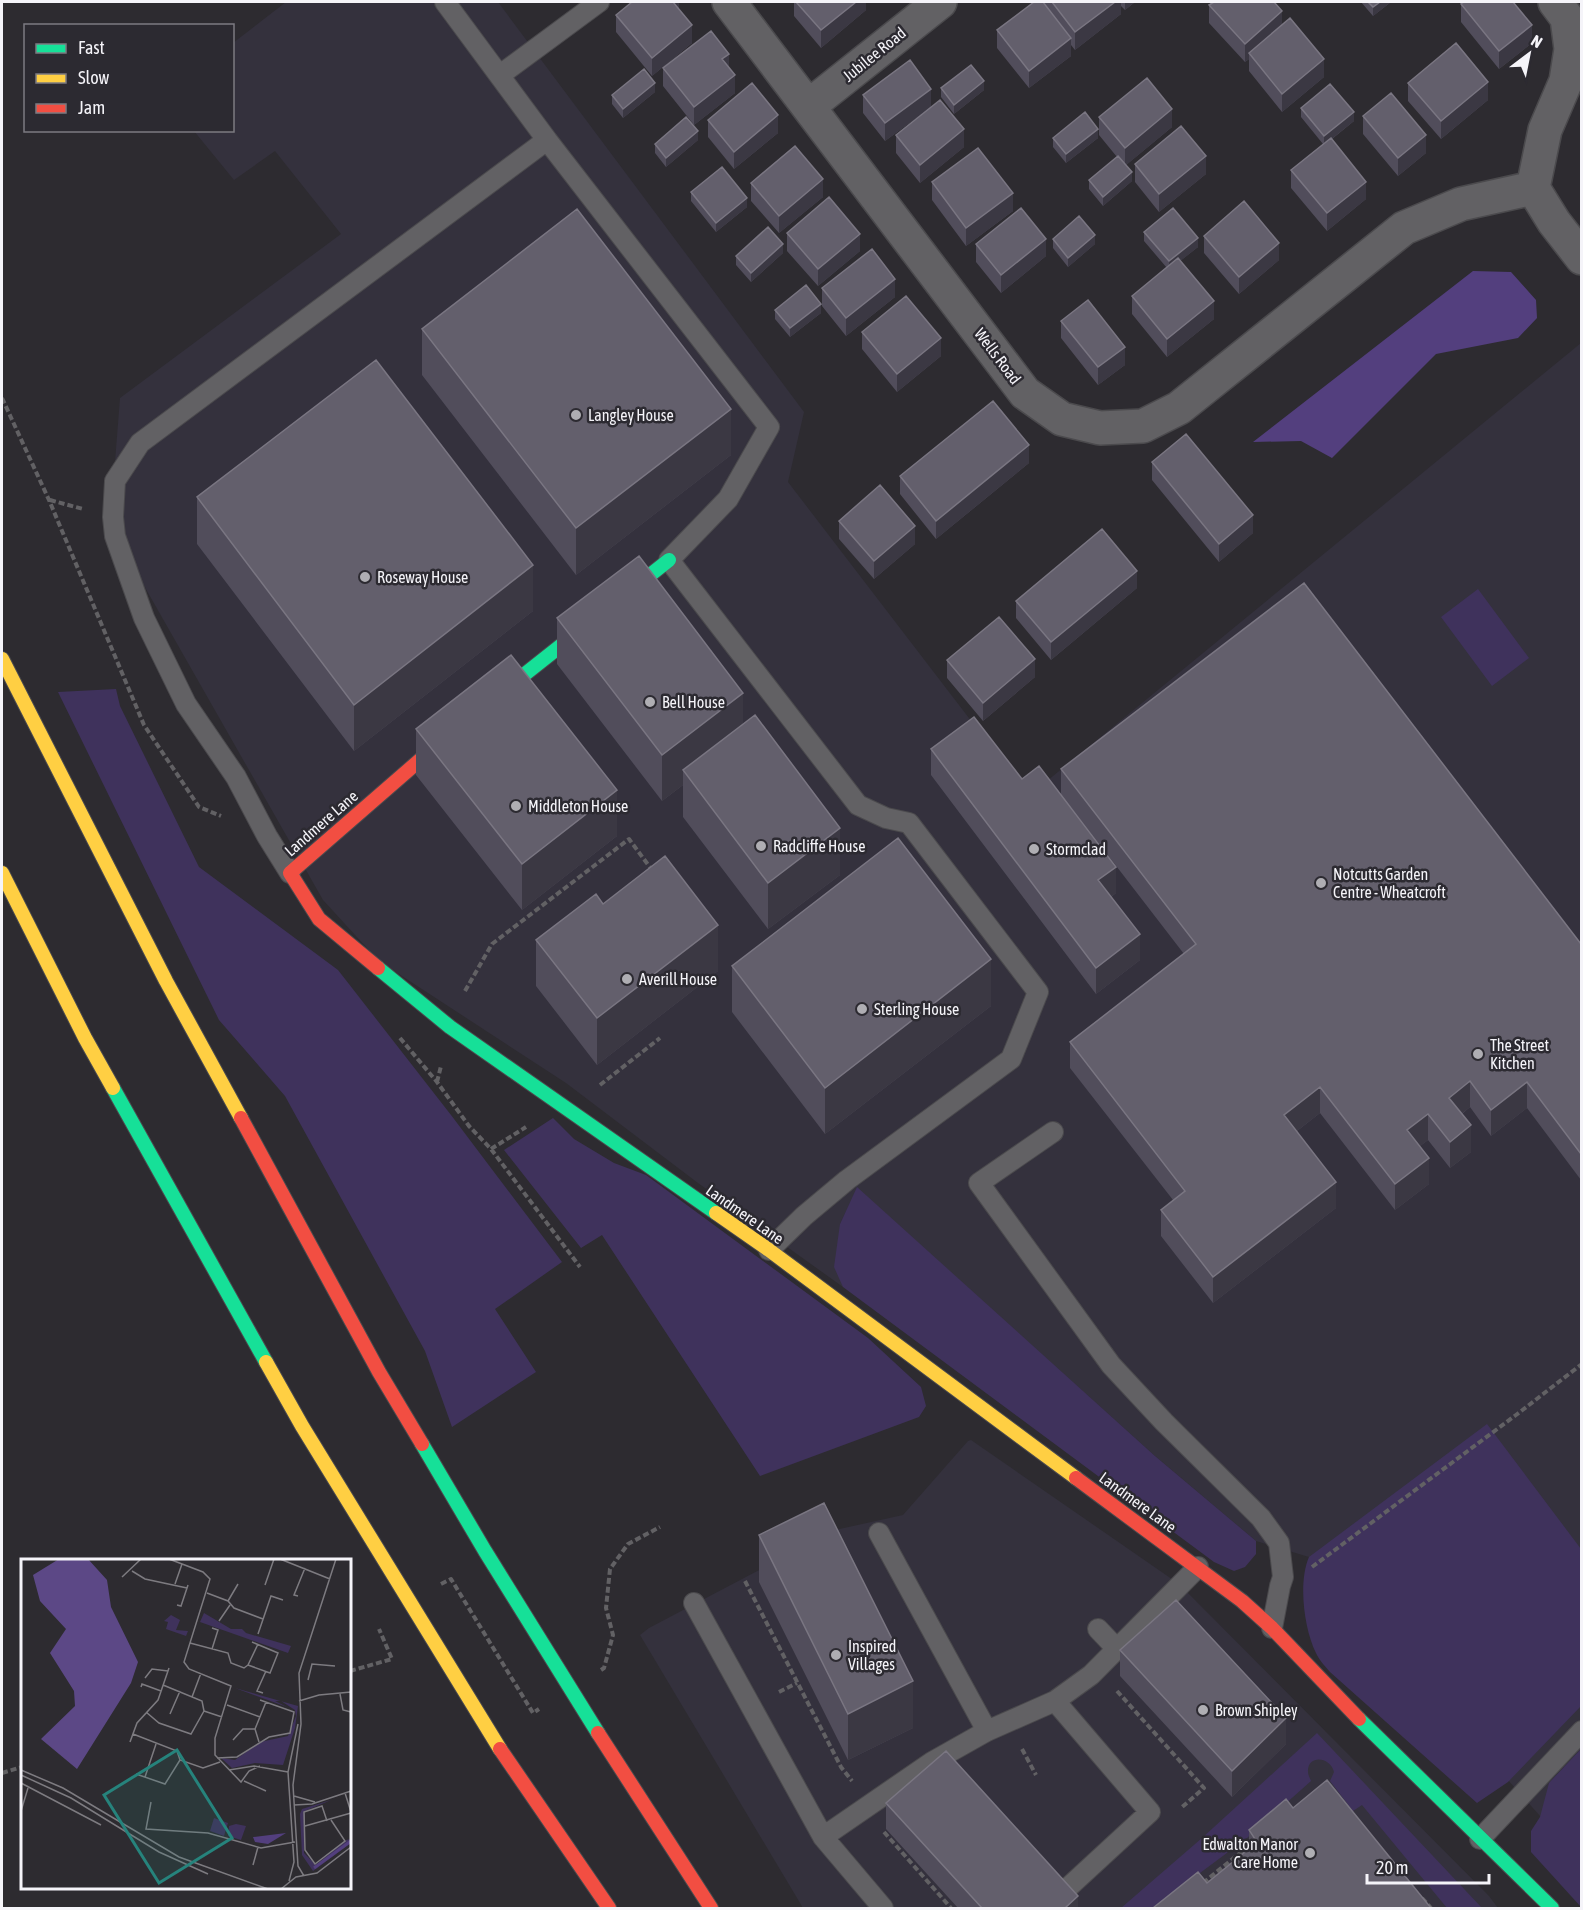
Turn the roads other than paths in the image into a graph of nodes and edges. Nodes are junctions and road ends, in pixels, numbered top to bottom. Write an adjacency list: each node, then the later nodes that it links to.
1 (445, 2): 6 (lane)
2 (598, 2): 6 (lane)
3 (729, 2): 7 (street, Wells Road)
4 (940, 2): 7 (street, Jubilee Road)
5 (1555, 2): 9 (street)
6 (497, 72): 8 (lane)
7 (809, 106): 9 (street, Wells Road)
8 (547, 140): 11 (lane); 16 (lane)
9 (1533, 188): 10 (street)
10 (1581, 258)
11 (669, 560): 13 (main road); 18 (lane)
12 (2, 659): 32 (main road)
13 (481, 709)
14 (462, 723): 16 (main road, Landmere Lane)
15 (2, 873): 31 (main road)
16 (290, 873): 18 (main road, Landmere Lane)
17 (1053, 1132): 22 (lane)
18 (769, 1251): 20 (main road, Landmere Lane)
19 (879, 1533): 26 (lane)
20 (1198, 1567): 22 (main road, Landmere Lane); 24 (lane)
21 (694, 1603): 28 (lane)
22 (1272, 1628): 29 (main road, Landmere Lane)
23 (1098, 1629): 24 (lane)
24 (1117, 1649): 25 (lane)
25 (1055, 1701): 26 (lane); 30 (lane)
26 (987, 1731): 28 (lane)
27 (1581, 1731): 29 (lane)
28 (823, 1838): 33 (lane)
29 (1480, 1839): 34 (main road, Landmere Lane)
30 (1060, 1895)
31 (609, 1908)
32 (711, 1908)
33 (883, 1908)
34 (1552, 1908)

